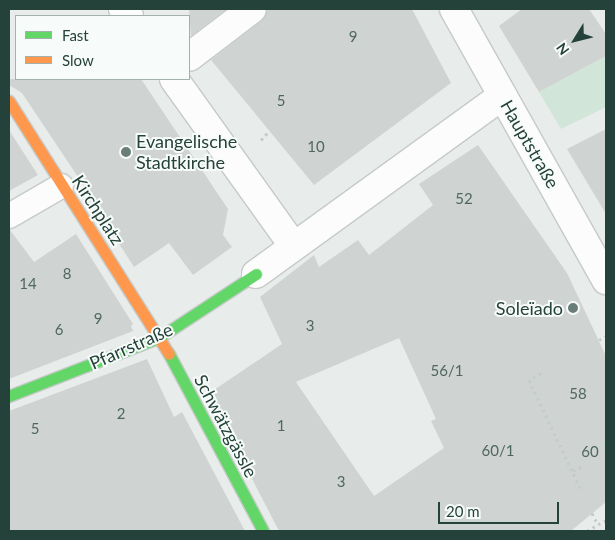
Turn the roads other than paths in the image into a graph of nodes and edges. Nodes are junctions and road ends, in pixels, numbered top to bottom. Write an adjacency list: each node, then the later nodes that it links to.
1 (454, 9): 5 (street, Hauptstraße)
2 (240, 11): 3 (street)
3 (194, 50)
4 (175, 80): 9 (street)
5 (502, 96): 9 (street, Pfarrstraße); 11 (street, Hauptstraße)
6 (9, 100): 7 (street, Kirchplatz)
7 (61, 186): 8 (lane); 12 (street, Kirchplatz)
8 (9, 216)
9 (293, 245): 10 (street, Pfarrstraße)
10 (256, 274): 12 (street, Pfarrstraße)
11 (606, 280)
12 (160, 337): 13 (street, Pfarrstraße); 14 (street, Schwätzgässle)
13 (9, 396)
14 (262, 531)

